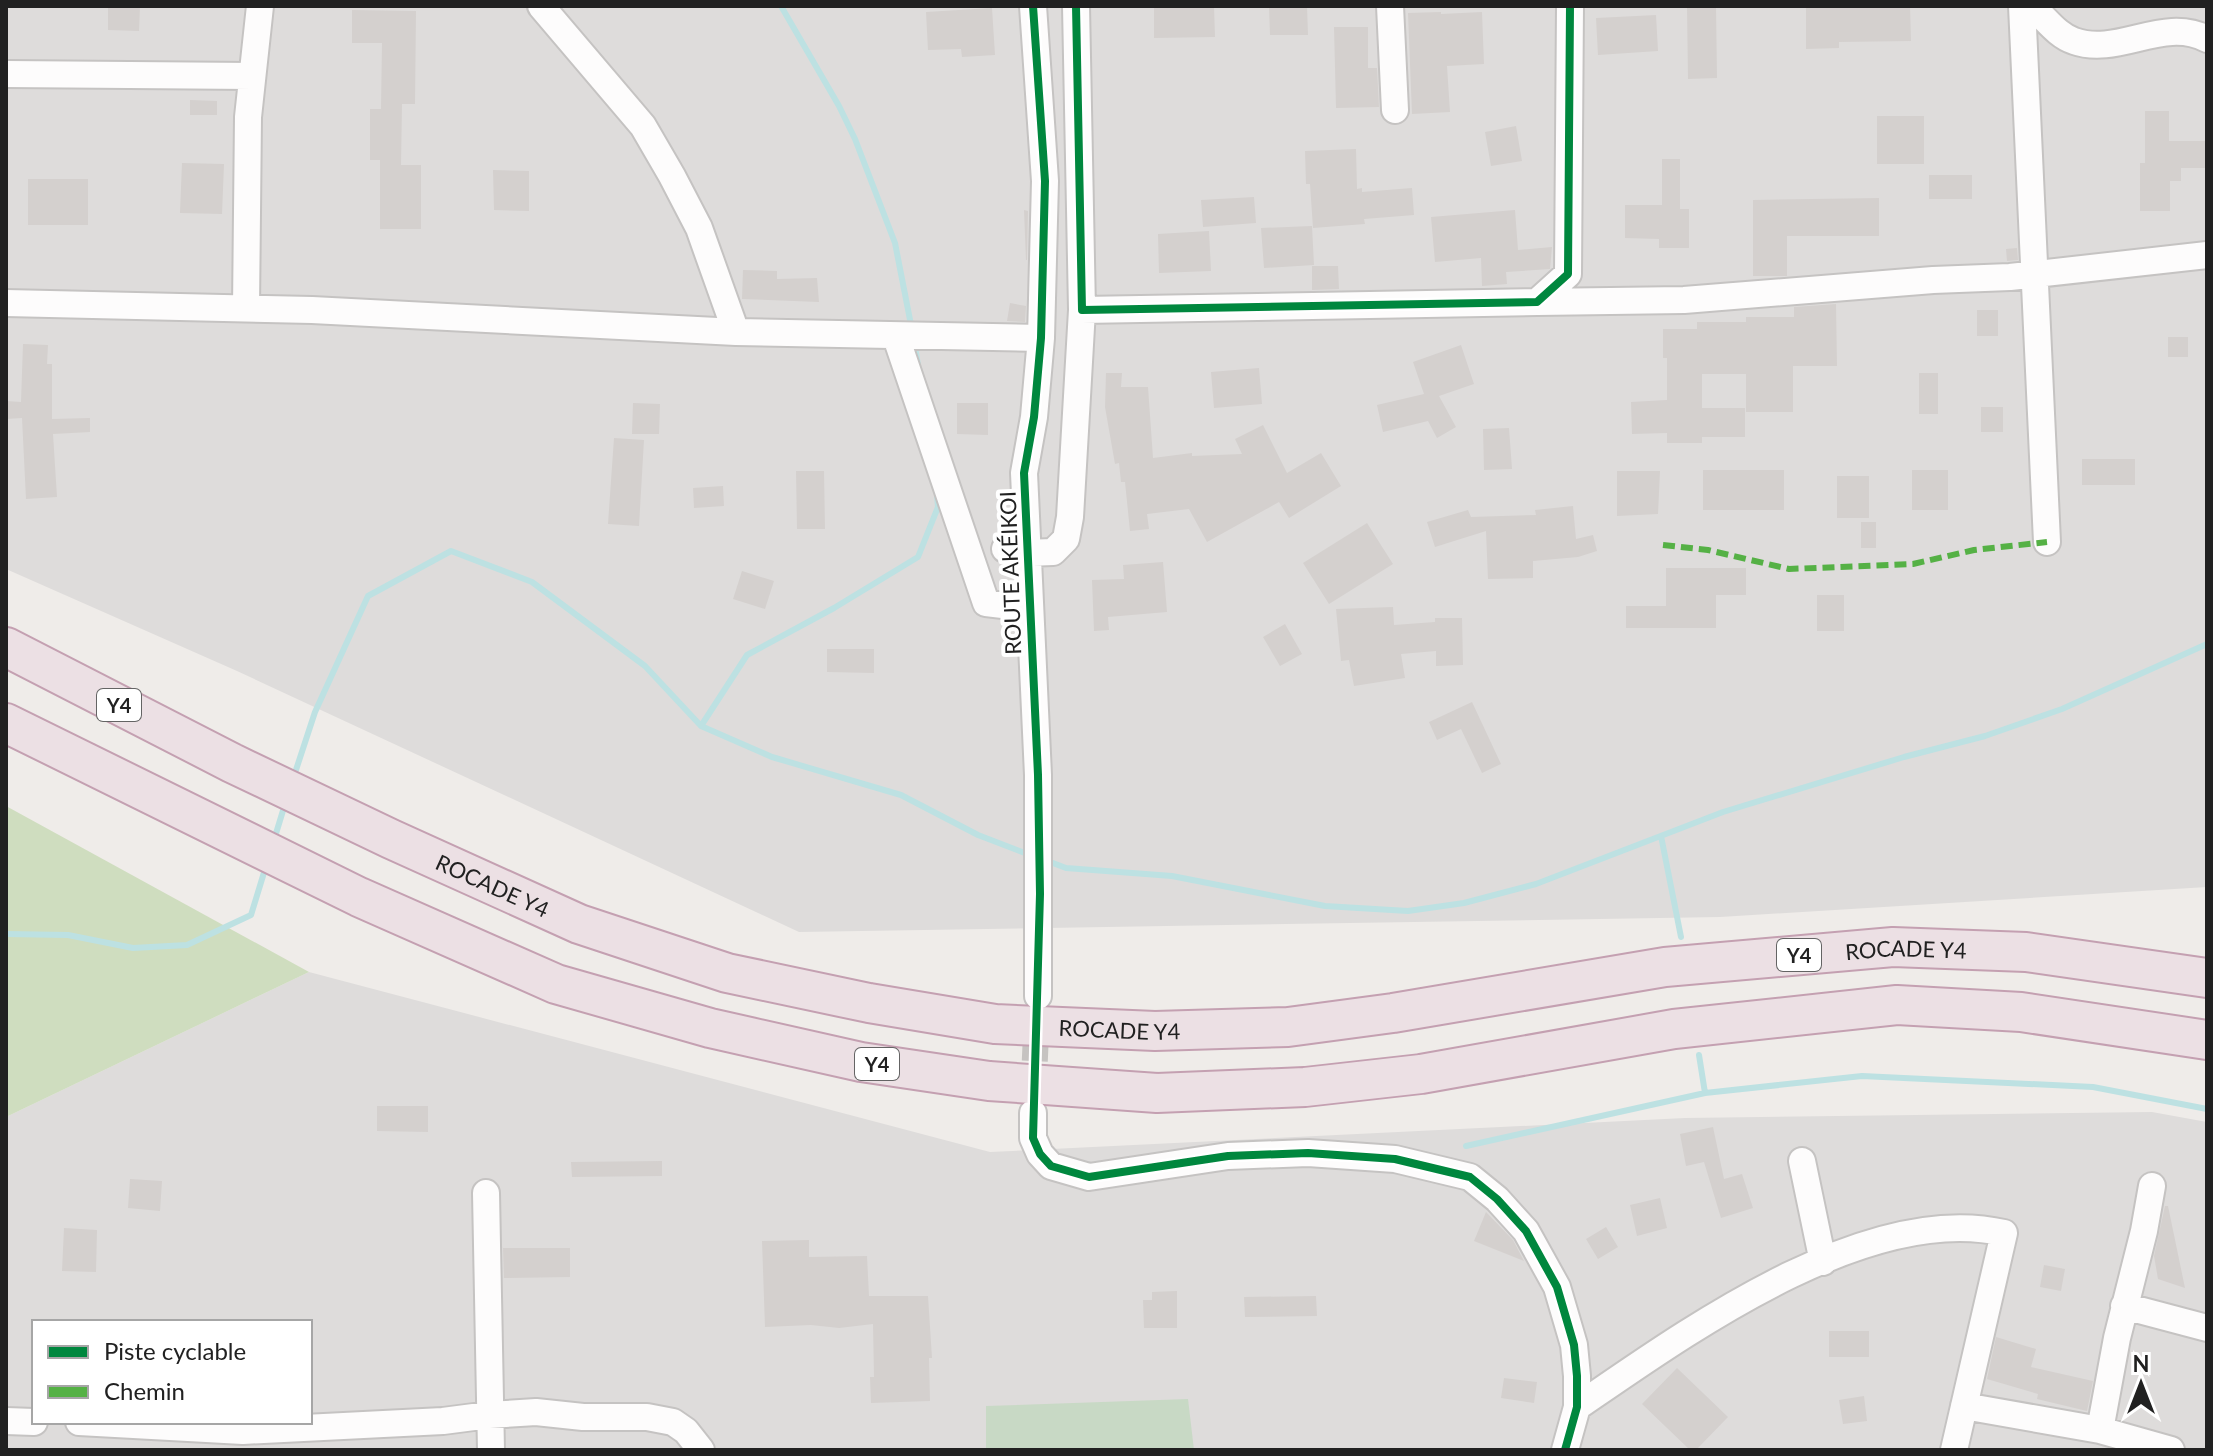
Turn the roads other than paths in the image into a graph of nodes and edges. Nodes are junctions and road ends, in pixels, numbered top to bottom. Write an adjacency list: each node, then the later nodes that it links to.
1 (260, 6): 11 (street)
2 (541, 6): 19 (street)
3 (1033, 6): 21 (street, ROUTE AKÉIKOI)
4 (1076, 6): 18 (street)
5 (1390, 6): 12 (street)
6 (1570, 6): 15 (street)
7 (2022, 6): 14 (street)
8 (2031, 6): 9 (street)
9 (2207, 39)
10 (6, 74): 11 (street)
11 (252, 76): 17 (street)
12 (1395, 110)
13 (2207, 255): 14 (street)
14 (2035, 273): 15 (street); 22 (street)
15 (1537, 302): 18 (street)
16 (6, 303): 17 (street)
17 (246, 308): 19 (street)
18 (1082, 310): 23 (street)
19 (736, 332): 20 (street)
20 (896, 337): 21 (street); 24 (street)
21 (1041, 338): 23 (street, ROUTE AKÉIKOI)
22 (2047, 542)
23 (1016, 551): 24 (street, ROUTE AKÉIKOI)
24 (1028, 608): 28 (street, ROUTE AKÉIKOI)
25 (6, 647): 27 (highway, ROCADE Y4 / Y4)
26 (6, 723): 29 (highway, Y4)
27 (2207, 978)
28 (1038, 996)
29 (2207, 1040)
30 (1033, 1113): 38 (street)
31 (1802, 1161): 34 (street)
32 (2152, 1186): 35 (street)
33 (486, 1193): 39 (street)
34 (1823, 1262): 37 (street); 38 (street)
35 (2124, 1306): 36 (street); 43 (street)
36 (2207, 1328)
37 (1964, 1406): 43 (street); 47 (street)
38 (1577, 1407): 46 (street)
39 (489, 1415): 42 (street); 44 (street); 45 (street)
40 (6, 1421): 41 (street)
41 (32, 1422)
42 (147, 1424)
43 (2100, 1430): 48 (street)
44 (491, 1450)
45 (701, 1450)
46 (1565, 1450)
47 (1954, 1450)
48 (2171, 1450)

